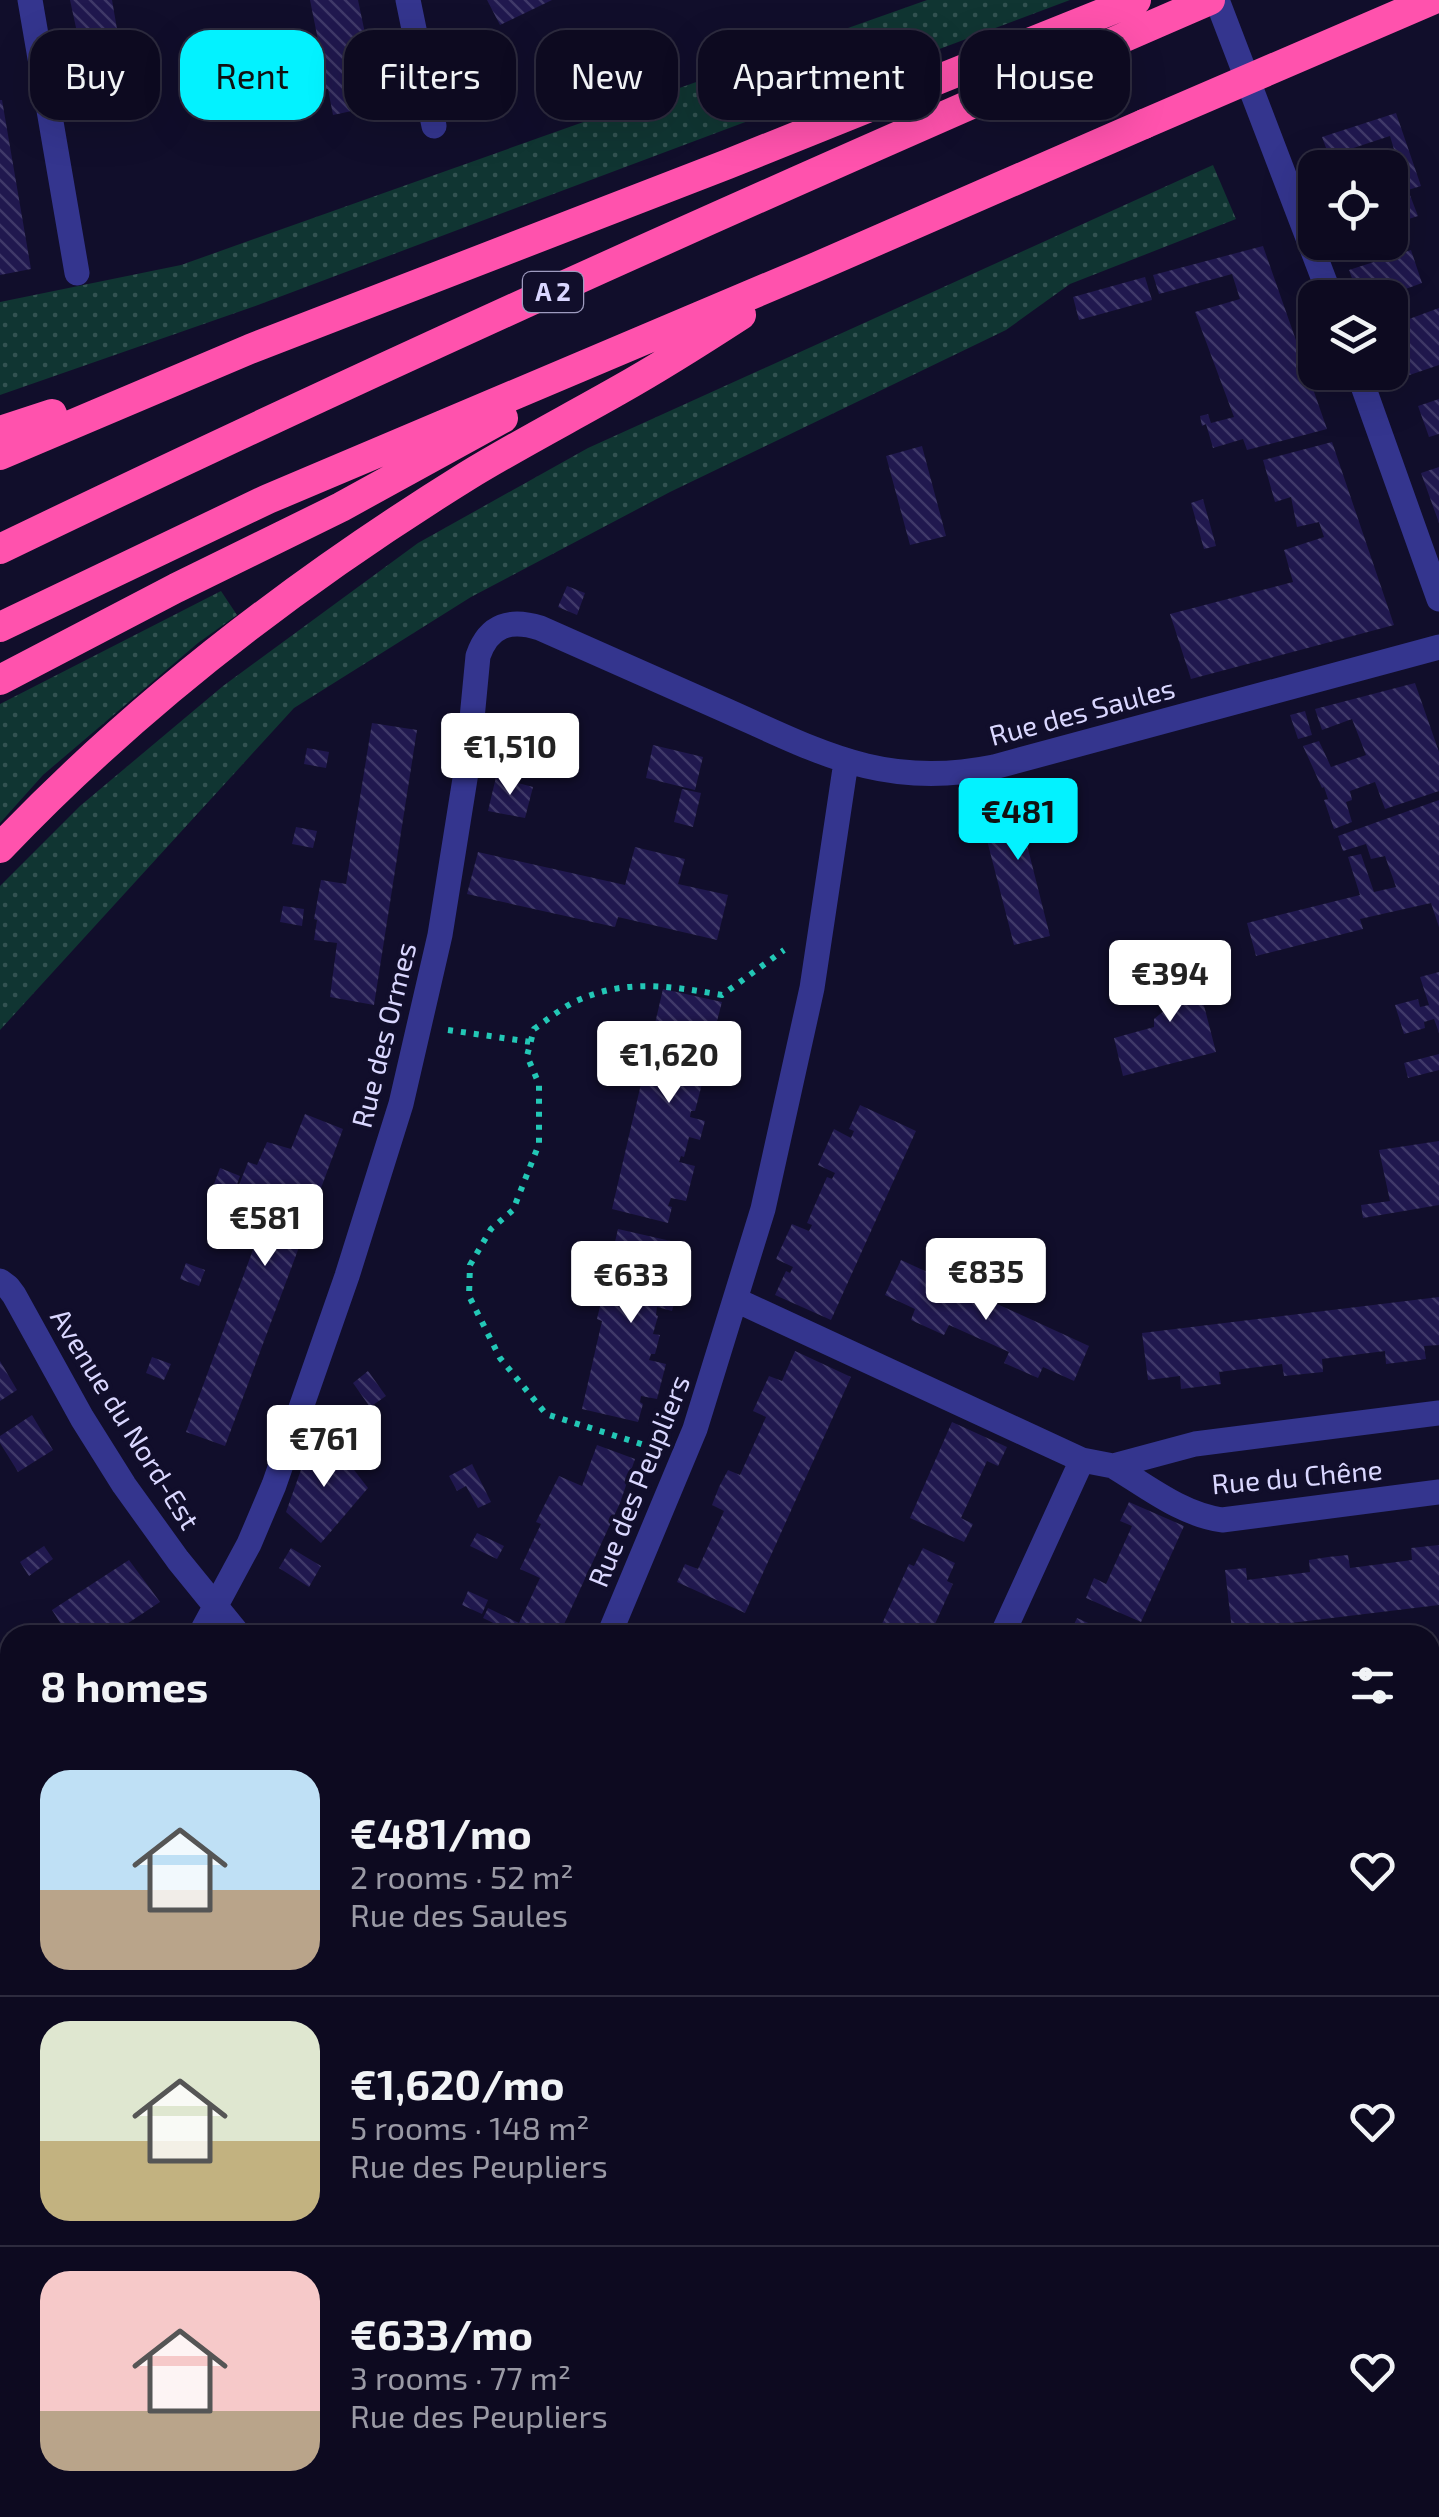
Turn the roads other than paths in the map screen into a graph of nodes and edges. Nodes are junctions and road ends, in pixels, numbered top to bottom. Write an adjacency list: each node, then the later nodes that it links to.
1 (30, 0): 9 (street)
2 (1136, 0): 6 (highway)
3 (1214, 0): 6 (highway, A 2); 10 (street)
4 (1432, 0): 8 (highway, bridge)
5 (411, 1): 7 (street)
6 (1104, 29): 12 (highway); 16 (highway, A 2)
7 (434, 126)
8 (814, 268): 11 (highway); 23 (highway)
9 (77, 272)
10 (1325, 280)
11 (637, 344): 18 (highway); 21 (highway)
12 (250, 349): 14 (highway); 15 (highway)
13 (1364, 390): 17 (street)
14 (0, 430)
15 (0, 455)
16 (0, 549)
17 (1439, 599)
18 (0, 627)
19 (1439, 647): 22 (street, Rue des Saules)
20 (478, 656): 22 (street, Rue des Saules); 30 (street, Rue des Ormes)
21 (0, 680)
22 (846, 762): 25 (street, Rue des Peupliers)
23 (0, 848)
24 (0, 1280): 30 (street, Avenue du Nord-Est)
25 (736, 1300): 27 (street, Rue du Chêne); 33 (street, Rue des Peupliers)
26 (1439, 1413): 28 (street, Rue du Chêne)
27 (1082, 1460): 28 (street, Rue du Chêne); 34 (street)
28 (1113, 1466): 29 (street, Rue du Chêne)
29 (1439, 1492)
30 (215, 1607): 31 (street, Rue des Ormes); 32 (street, Avenue du Nord-Est)
31 (205, 1625)
32 (230, 1625)
33 (613, 1625)
34 (1007, 1625)

